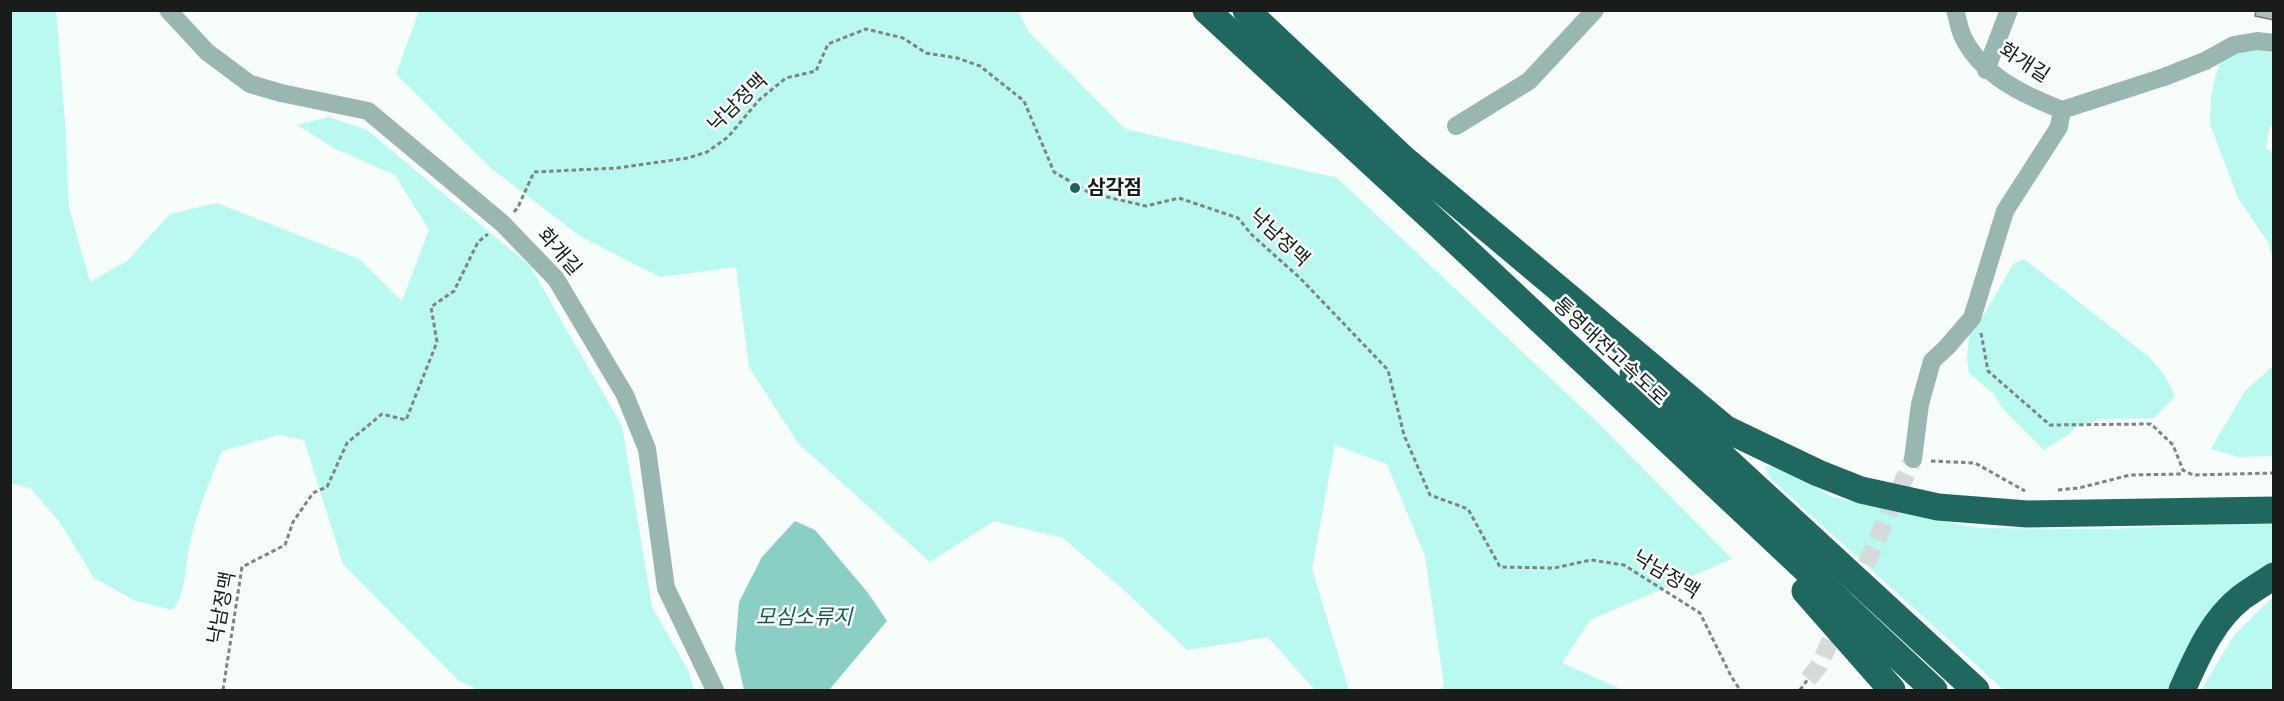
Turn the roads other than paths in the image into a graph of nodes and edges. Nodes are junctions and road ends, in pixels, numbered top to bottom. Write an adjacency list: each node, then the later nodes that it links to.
1 (168, 10): 16 (street, 화개길)
2 (1206, 10): 13 (highway, 통영대전고속도로)
3 (1246, 10): 11 (highway, 통영대전고속도로)
4 (1595, 10): 10 (street)
5 (1955, 10): 8 (street, 화개길)
6 (2009, 10): 8 (street)
7 (2274, 43): 9 (street)
8 (1986, 70): 9 (street, 화개길)
9 (2062, 110): 12 (street)
10 (1456, 126)
11 (1391, 148): 14 (highway); 19 (highway, 통영대전고속도로)
12 (1913, 459)
13 (1701, 473): 17 (highway); 18 (highway, 통영대전고속도로)
14 (2274, 510)
15 (2274, 576): 20 (highway)
16 (715, 690)
17 (1892, 690)
18 (1934, 690)
19 (1976, 690)
20 (2182, 690)

